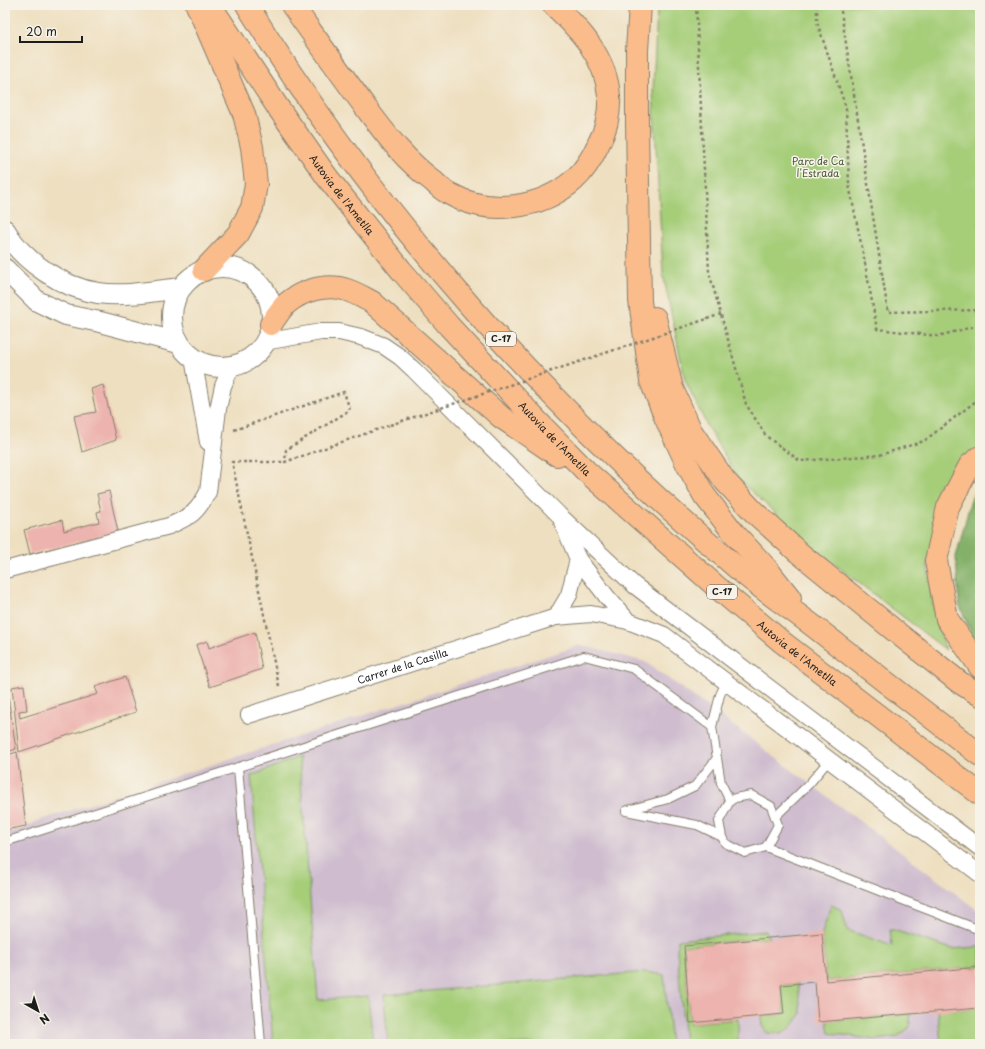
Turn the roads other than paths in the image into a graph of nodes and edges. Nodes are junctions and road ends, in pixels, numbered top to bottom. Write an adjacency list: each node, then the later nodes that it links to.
1 (198, 5): 10 (highway)
2 (210, 5): 18 (highway, Autovia de l'Ametlla / C-17)
3 (247, 5): 24 (highway, C-17)
4 (292, 5): 5 (highway)
5 (554, 5)
6 (640, 5): 7 (highway)
7 (639, 221): 24 (highway); 27 (highway)
8 (5, 230): 11 (street)
9 (5, 269): 13 (street)
10 (204, 270): 11 (street); 12 (street)
11 (180, 288): 13 (street)
12 (267, 333): 15 (street); 18 (highway); 19 (street)
13 (180, 343): 14 (street)
14 (193, 358): 15 (street); 17 (street)
15 (232, 365): 17 (street)
16 (980, 457): 25 (highway)
17 (212, 462): 21 (street)
18 (586, 471): 34 (highway, Autovia de l'Ametlla / C-17)
19 (559, 515): 20 (street); 40 (street)
20 (578, 559): 22 (street); 23 (street)
21 (5, 570)
22 (556, 617): 23 (street, Carrer de la Casilla); 28 (street, Carrer de la Casilla)
23 (628, 622): 26 (street, Carrer de la Casilla)
24 (809, 623): 30 (highway, C-17)
25 (980, 667)
26 (726, 682): 29 (lane); 32 (street, Carrer de la Casilla)
27 (980, 695)
28 (249, 715)
29 (712, 727): 31 (lane); 33 (lane)
30 (980, 755)
31 (717, 758): 35 (lane); 37 (lane)
32 (829, 760): 36 (lane); 41 (street, Carrer de la Casilla)
33 (238, 766): 38 (lane); 43 (lane)
34 (980, 794)
35 (730, 801): 36 (lane); 37 (lane)
36 (775, 817): 39 (lane)
37 (722, 837): 39 (lane)
38 (5, 842)
39 (766, 847): 42 (lane)
40 (980, 848)
41 (980, 874)
42 (980, 930)
43 (261, 1044)

